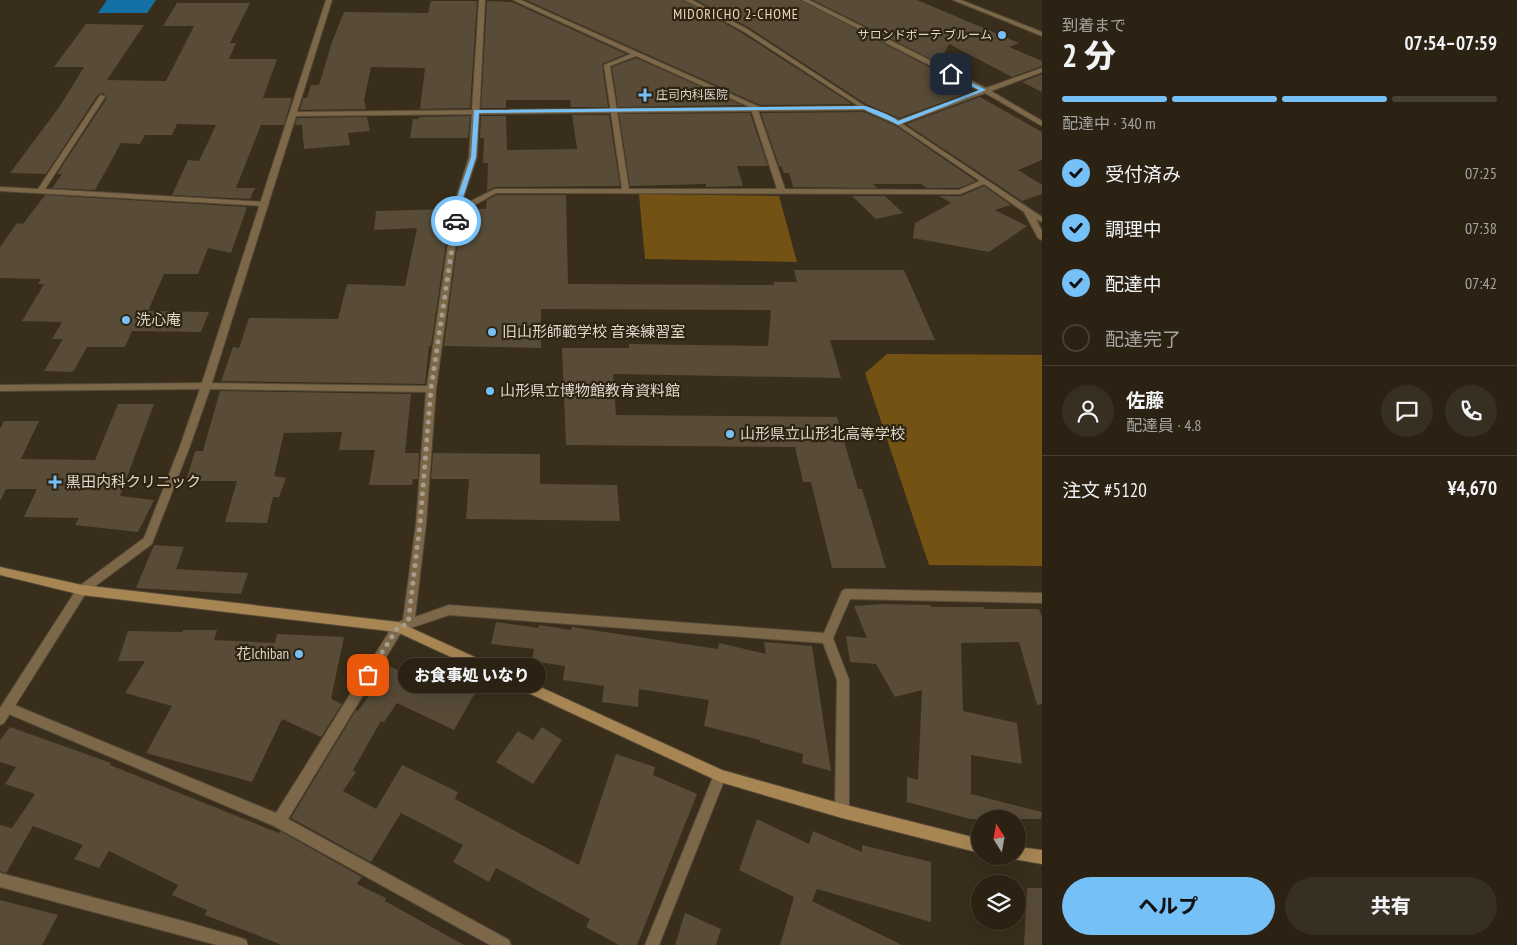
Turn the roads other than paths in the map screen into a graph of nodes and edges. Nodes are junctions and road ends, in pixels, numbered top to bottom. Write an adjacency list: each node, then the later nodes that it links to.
1 (328, 0): 16 (street)
2 (482, 0): 15 (street)
3 (516, 0): 8 (street)
4 (688, 0): 12 (street)
5 (804, 0): 10 (street)
6 (956, 0): 7 (street)
7 (1042, 34)
8 (636, 54): 13 (street); 14 (street)
9 (1042, 70): 10 (street)
10 (984, 90): 17 (street); 18 (street)
11 (102, 97): 21 (street)
12 (865, 108): 13 (street); 17 (street)
13 (757, 109): 14 (street); 23 (street)
14 (614, 110): 15 (street); 22 (street)
15 (476, 111): 16 (street); 25 (street)
16 (292, 114): 24 (street)
17 (898, 123): 19 (street)
18 (1042, 124)
19 (984, 182): 23 (street); 26 (street)
20 (0, 189): 21 (street)
21 (40, 191): 24 (street)
22 (626, 191): 23 (street); 25 (street)
23 (782, 192)
24 (265, 204): 29 (street)
25 (458, 204): 31 (street)
26 (1027, 211): 27 (street); 28 (street)
27 (1042, 220)
28 (1042, 238)
29 (206, 386): 30 (street); 31 (street); 33 (street)
30 (0, 388)
31 (431, 389): 35 (street)
32 (0, 571): 33 (street)
33 (82, 590): 35 (street); 37 (street)
34 (1042, 598): 36 (street)
35 (403, 625): 36 (street); 39 (street); 41 (street)
36 (827, 638): 40 (street)
37 (8, 708): 38 (street); 41 (street)
38 (0, 720)
39 (720, 776): 40 (street); 48 (street)
40 (842, 811): 42 (street)
41 (279, 821): 47 (street)
42 (971, 844)
43 (1026, 855): 44 (street)
44 (1042, 857)
45 (0, 880): 46 (street)
46 (240, 945)
47 (504, 945)
48 (652, 945)

